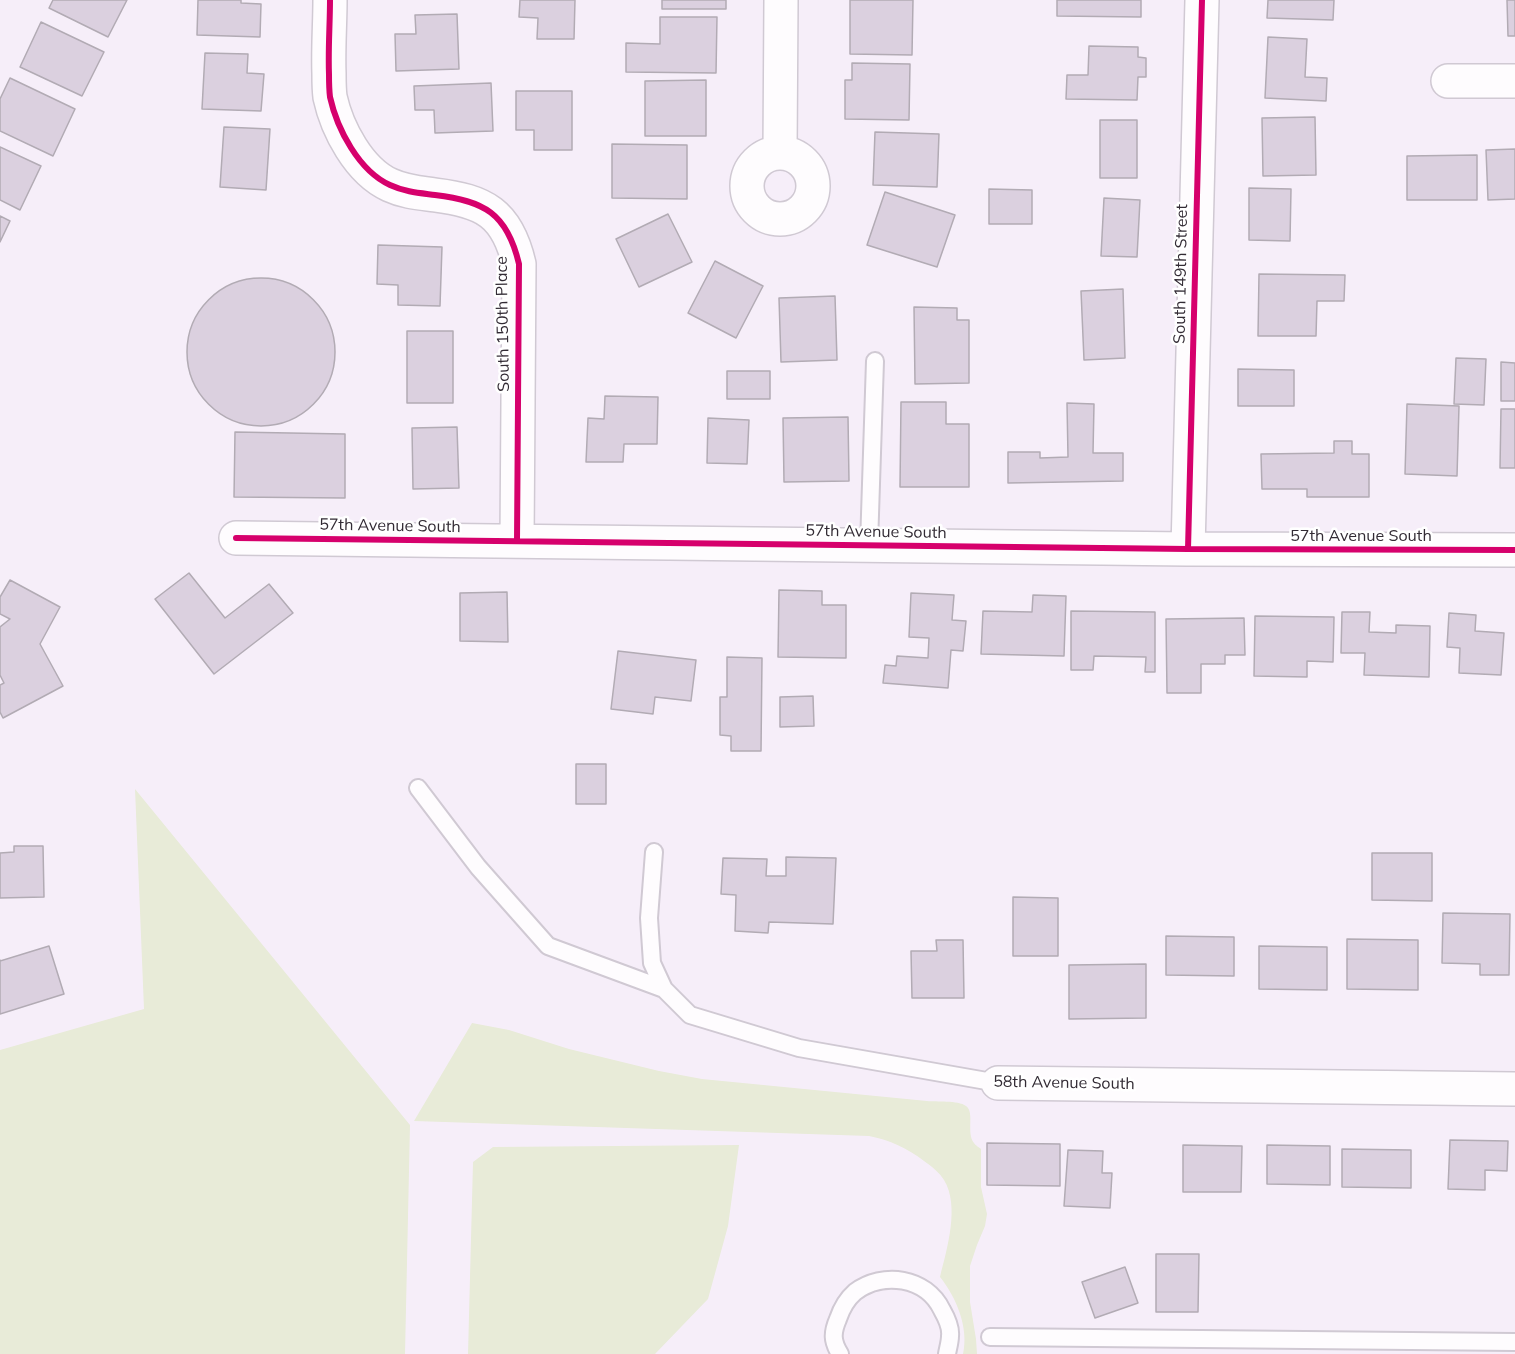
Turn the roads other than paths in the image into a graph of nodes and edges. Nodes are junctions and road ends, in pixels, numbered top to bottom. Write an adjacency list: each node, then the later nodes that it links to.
1 (330, 0): 9 (street, South 150th Place)
2 (781, 0): 6 (street)
3 (1202, 0): 11 (street, South 149th Street)
4 (1448, 81): 5 (street)
5 (1515, 81)
6 (780, 153)
7 (875, 362): 10 (lane)
8 (236, 538): 9 (street, 57th Avenue South)
9 (517, 541): 10 (street, 57th Avenue South)
10 (869, 545): 11 (street, 57th Avenue South)
11 (1188, 549): 12 (street, 57th Avenue South)
12 (1515, 550)
13 (418, 788): 15 (lane)
14 (654, 852): 15 (lane, 58th Avenue South)
15 (664, 989): 16 (lane, 58th Avenue South)
16 (998, 1083): 17 (street, 58th Avenue South)
17 (1515, 1089)
18 (990, 1337): 19 (lane)
19 (1515, 1342)
20 (840, 1354): 21 (lane)
21 (947, 1354)

